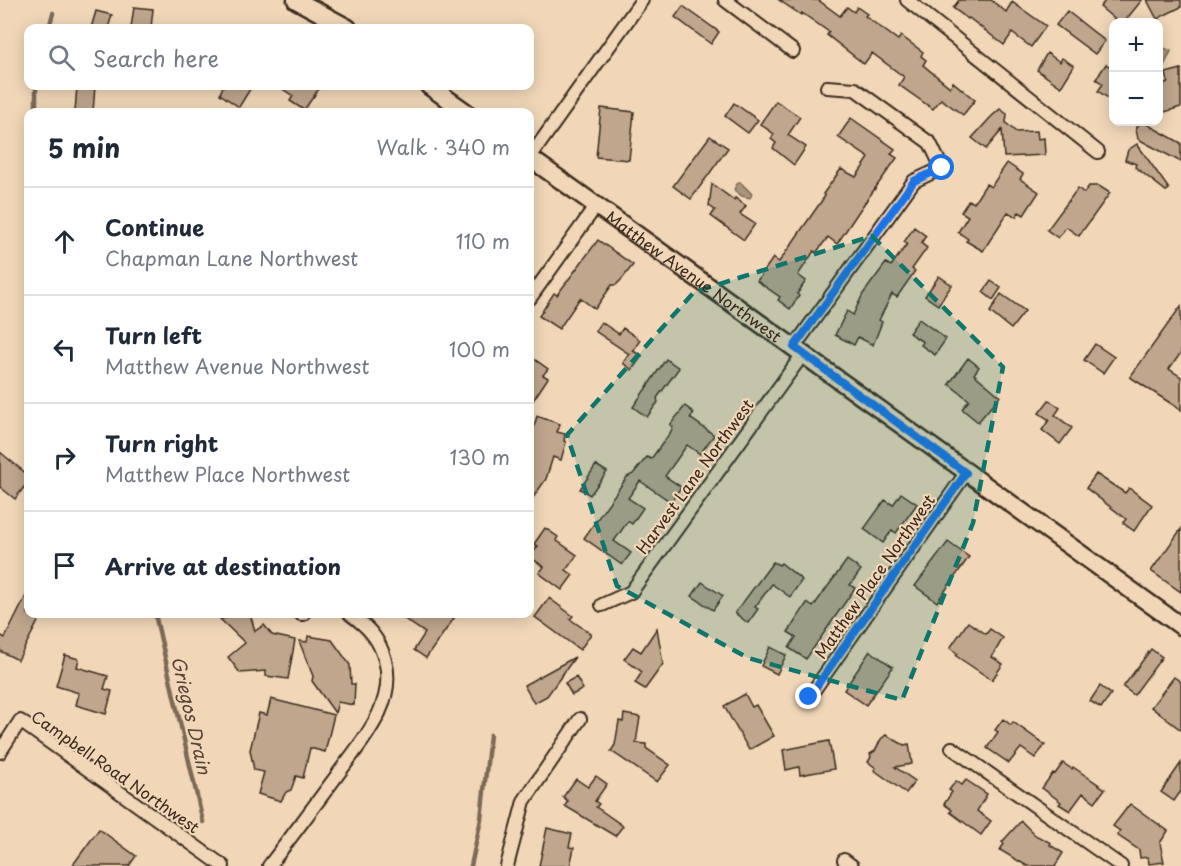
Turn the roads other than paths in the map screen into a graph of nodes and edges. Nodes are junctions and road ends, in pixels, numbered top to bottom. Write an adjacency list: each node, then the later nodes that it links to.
1 (296, 0): 5 (street)
2 (642, 0): 10 (street)
3 (724, 0): 6 (street)
4 (907, 0): 11 (street)
5 (341, 24)
6 (794, 51)
7 (827, 87): 15 (street, Harvest Lane Northwest)
8 (435, 90): 9 (street)
9 (460, 108)
10 (534, 151)
11 (1098, 152)
12 (534, 160): 13 (street, Matthew Avenue Northwest)
13 (596, 206): 14 (street); 15 (street, Matthew Avenue Northwest)
14 (534, 292)
15 (798, 351): 16 (street, Matthew Avenue Northwest); 17 (street, Harvest Lane Northwest)
16 (966, 473): 19 (street, Matthew Avenue Northwest); 20 (street, Matthew Place Northwest)
17 (602, 605)
18 (355, 618): 25 (street)
19 (1181, 626)
20 (809, 697)
21 (580, 719): 26 (street)
22 (952, 748): 27 (street)
23 (0, 752): 24 (street, Campbell Road Northwest)
24 (223, 866)
25 (269, 866)
26 (507, 866)
27 (1120, 866)

